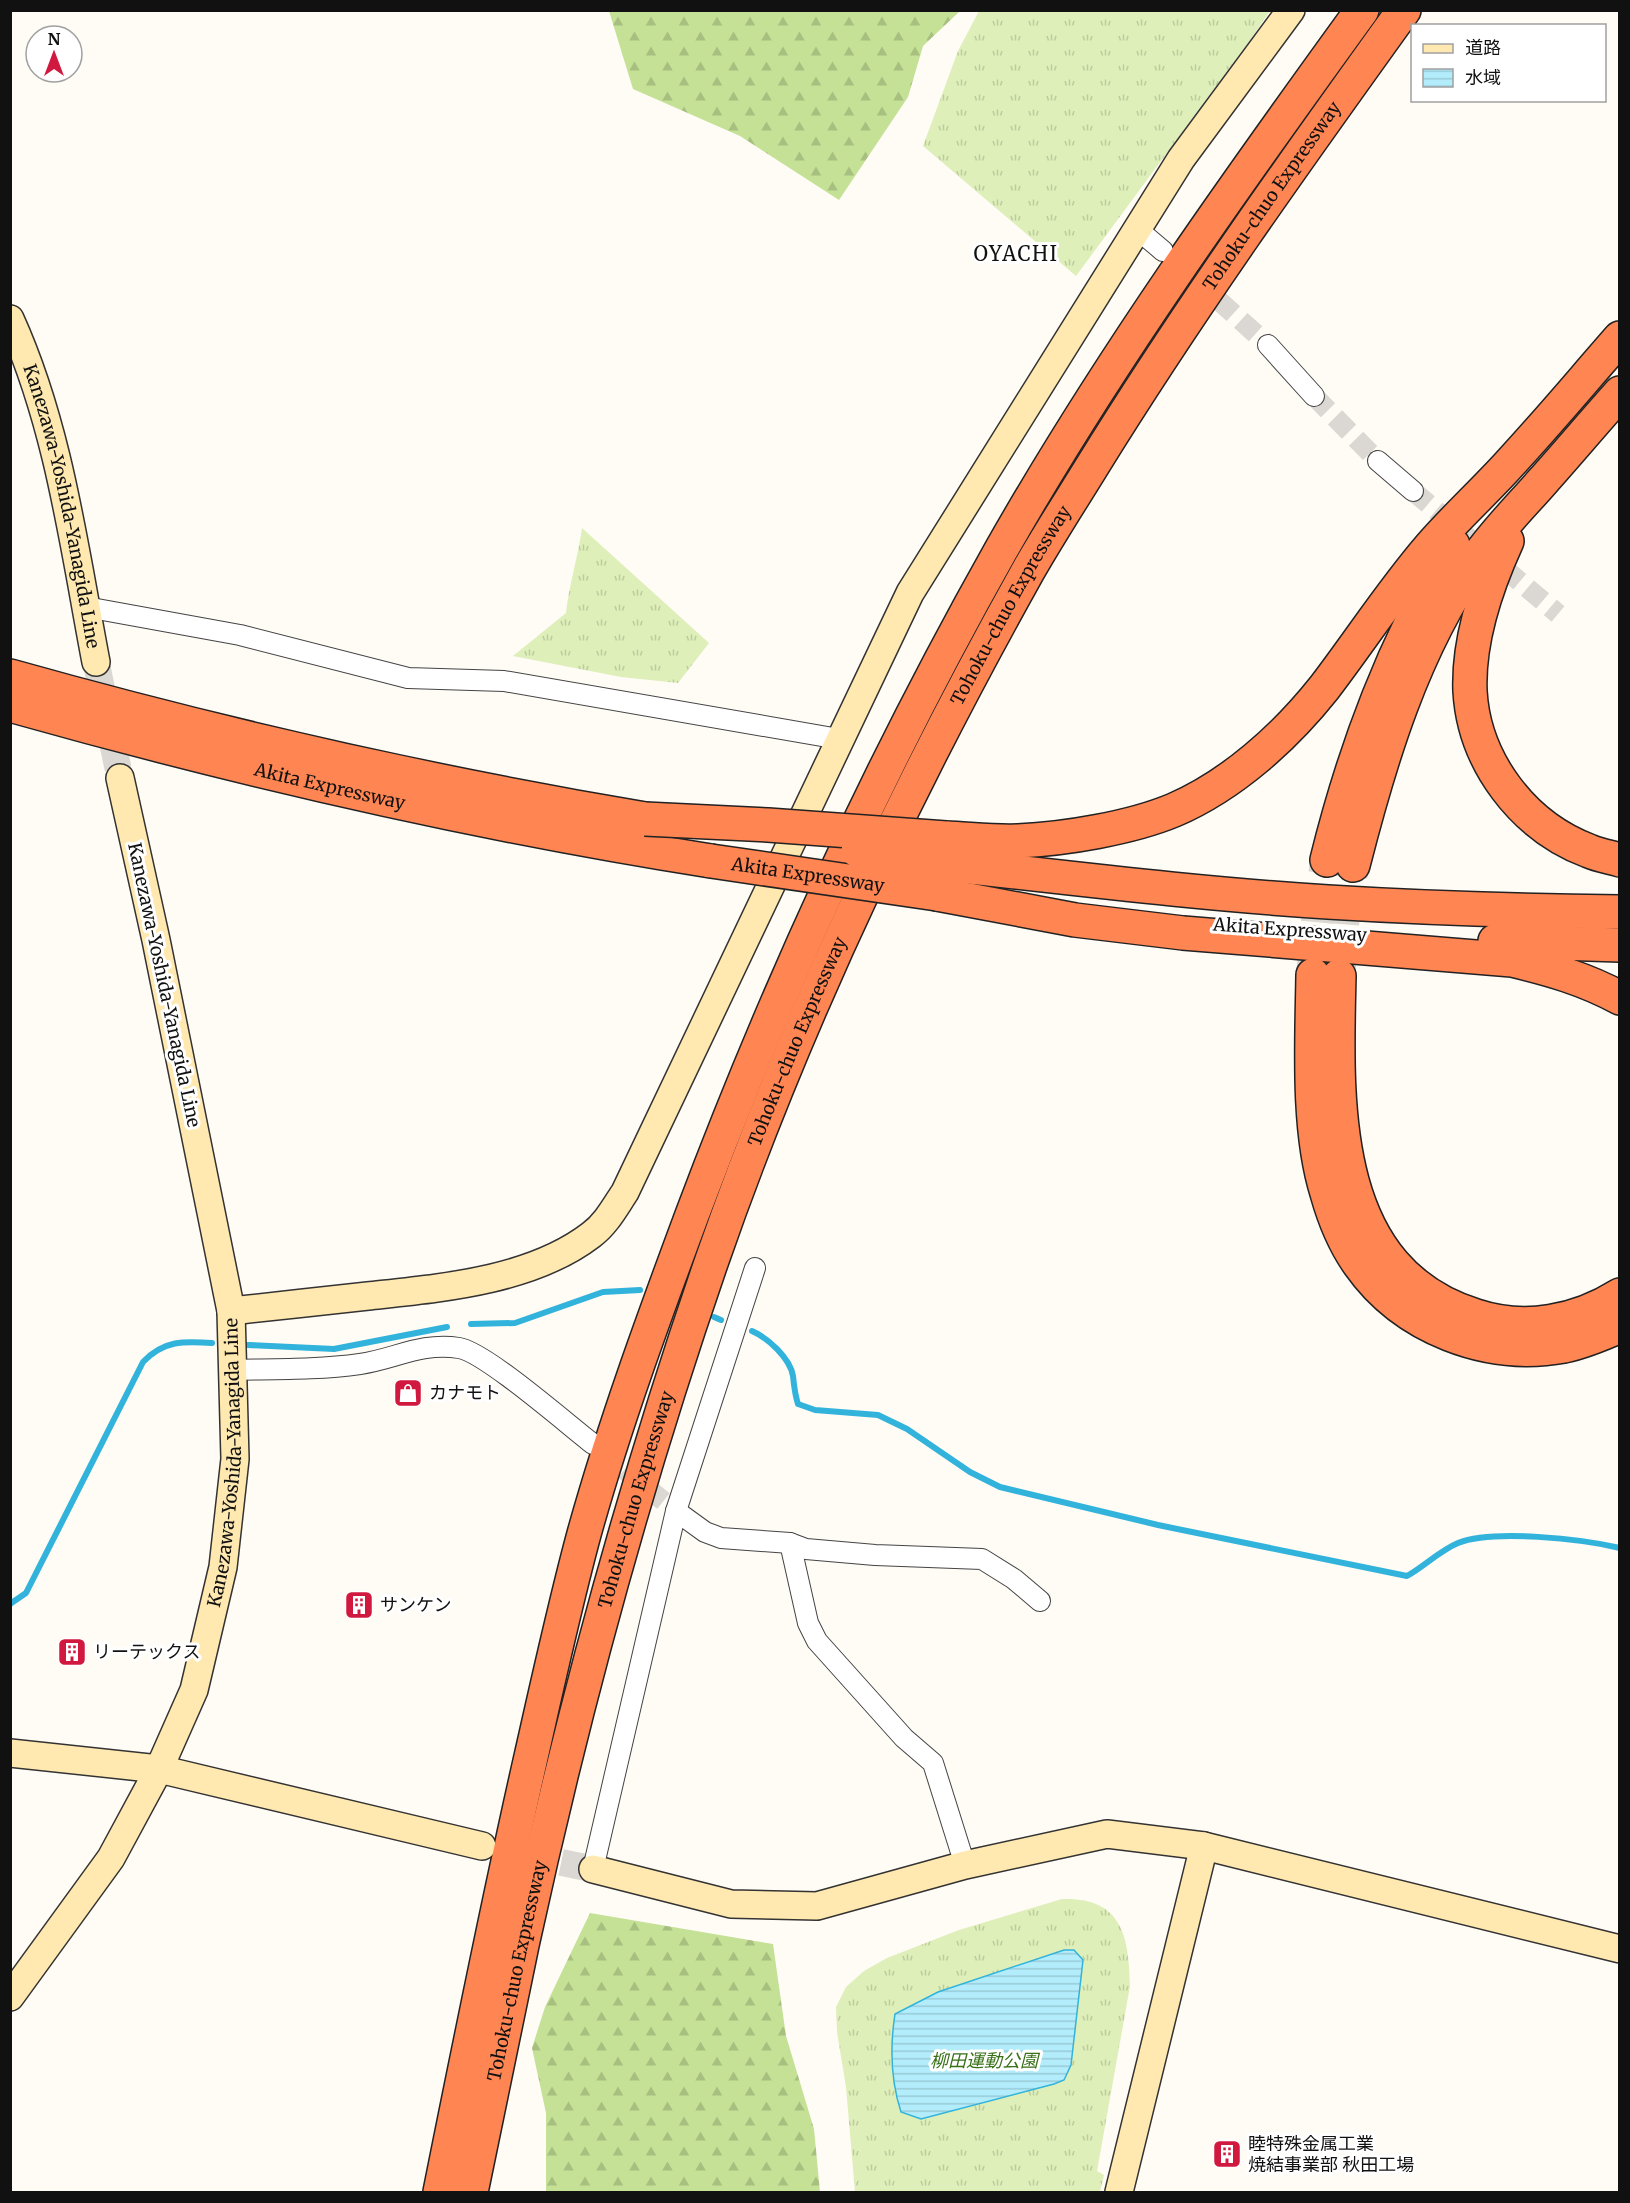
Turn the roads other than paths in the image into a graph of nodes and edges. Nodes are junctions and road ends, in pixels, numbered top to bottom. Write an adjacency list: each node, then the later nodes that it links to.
1 (1291, 10): 5 (street)
2 (1362, 10): 45 (highway, Tohoku-chuo Expressway)
3 (1404, 10): 7 (highway, Tohoku-chuo Expressway)
4 (1419, 10): 7 (highway)
5 (1137, 229): 6 (street); 21 (street)
6 (1163, 251)
7 (1190, 314): 46 (highway, Tohoku-chuo Expressway)
8 (10, 319): 17 (street, Kanezawa-Yoshida-Yanagida Line)
9 (1620, 338): 14 (highway)
10 (1268, 345): 12 (street)
11 (1620, 393): 15 (highway)
12 (1314, 396)
13 (1378, 461): 16 (street)
14 (1511, 462): 15 (highway); 24 (highway)
15 (1544, 480): 23 (highway)
16 (1413, 491)
17 (86, 607): 18 (street, Kanezawa-Yoshida-Yanagida Line); 21 (street)
18 (96, 662)
19 (10, 676): 24 (highway, Akita Expressway, bridge)
20 (10, 705): 24 (highway, Akita Expressway, bridge)
21 (839, 739): 30 (street)
22 (120, 778): 30 (street, Kanezawa-Yoshida-Yanagida Line)
23 (1620, 860)
24 (942, 866): 25 (highway, Akita Expressway); 26 (highway, Akita Expressway); 27 (highway)
25 (1620, 912)
26 (1620, 945)
27 (1620, 998)
28 (755, 1268): 34 (street)
29 (1620, 1295): 31 (highway)
30 (231, 1311): 32 (street, Kanezawa-Yoshida-Yanagida Line)
31 (1620, 1326)
32 (231, 1370): 33 (street); 38 (street, Kanezawa-Yoshida-Yanagida Line)
33 (593, 1444)
34 (676, 1511): 35 (street); 42 (street)
35 (790, 1543): 36 (street); 41 (street)
36 (1040, 1601)
37 (10, 1753): 38 (street)
38 (159, 1769): 39 (street); 44 (street, Kanezawa-Yoshida-Yanagida Line)
39 (482, 1846)
40 (1204, 1846): 41 (street); 43 (street); 47 (street)
41 (965, 1865): 42 (street)
42 (593, 1869)
43 (1620, 1949)
44 (10, 1997)
45 (440, 2193)
46 (471, 2193)
47 (1119, 2193)

